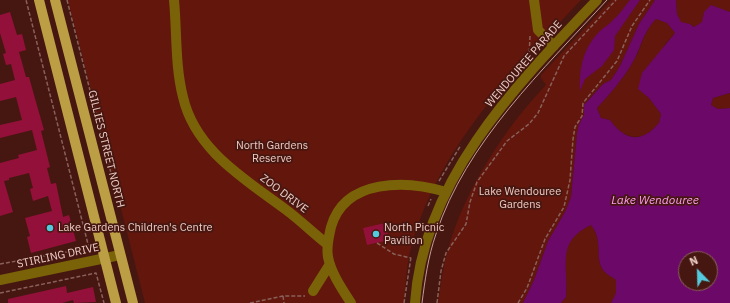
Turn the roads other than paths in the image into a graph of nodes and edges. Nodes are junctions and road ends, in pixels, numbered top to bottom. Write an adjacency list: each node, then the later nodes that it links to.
1 (39, 0): 10 (main road)
2 (55, 0): 9 (main road, GILLIES STREET NORTH)
3 (174, 0): 8 (street, ZOO DRIVE)
4 (534, 0): 6 (street)
5 (597, 0): 6 (street, WENDOUREE PARADE)
6 (554, 46): 7 (street, WENDOUREE PARADE)
7 (446, 192): 8 (street); 17 (street, WENDOUREE PARADE)
8 (327, 244): 11 (street)
9 (120, 255): 10 (street, STIRLING DRIVE); 15 (main road, GILLIES STREET NORTH)
10 (105, 258): 12 (street, STIRLING DRIVE); 14 (main road)
11 (330, 264): 13 (street); 16 (street)
12 (0, 280)
13 (313, 291)
14 (116, 303)
15 (133, 303)
16 (351, 303)
17 (414, 303)

